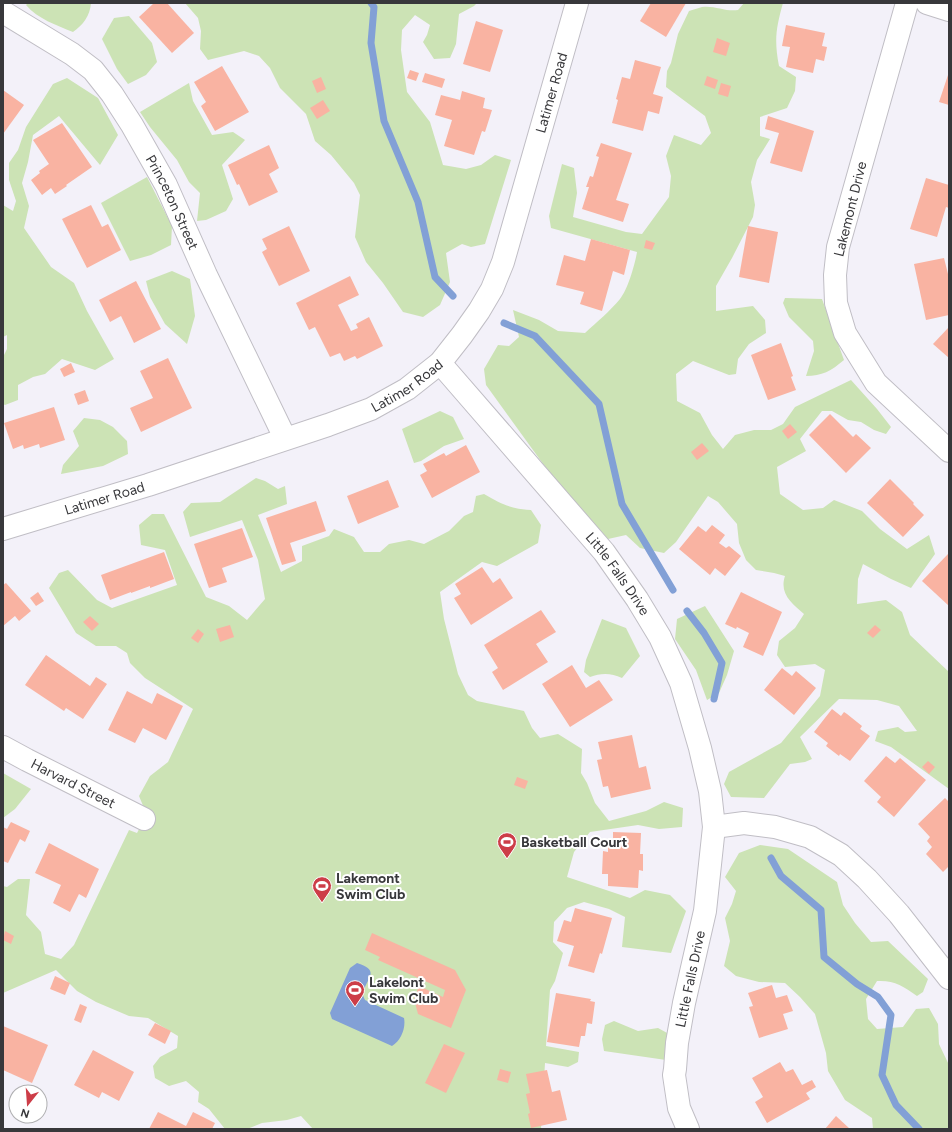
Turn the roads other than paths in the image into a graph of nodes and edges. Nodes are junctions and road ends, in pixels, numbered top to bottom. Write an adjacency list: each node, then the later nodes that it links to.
1 (577, 3): 6 (street, Latimer Road)
2 (907, 3): 8 (street, Lakemont Drive)
3 (927, 3): 4 (street)
4 (949, 10)
5 (3, 12): 7 (street, Princeton Street)
6 (440, 363): 7 (street, Latimer Road); 12 (street, Little Falls Drive)
7 (285, 438): 9 (street, Latimer Road)
8 (949, 451)
9 (3, 529)
10 (3, 747): 11 (street, Harvard Street)
11 (144, 819)
12 (714, 827): 13 (street); 14 (street, Little Falls Drive)
13 (949, 978)
14 (688, 1129)

